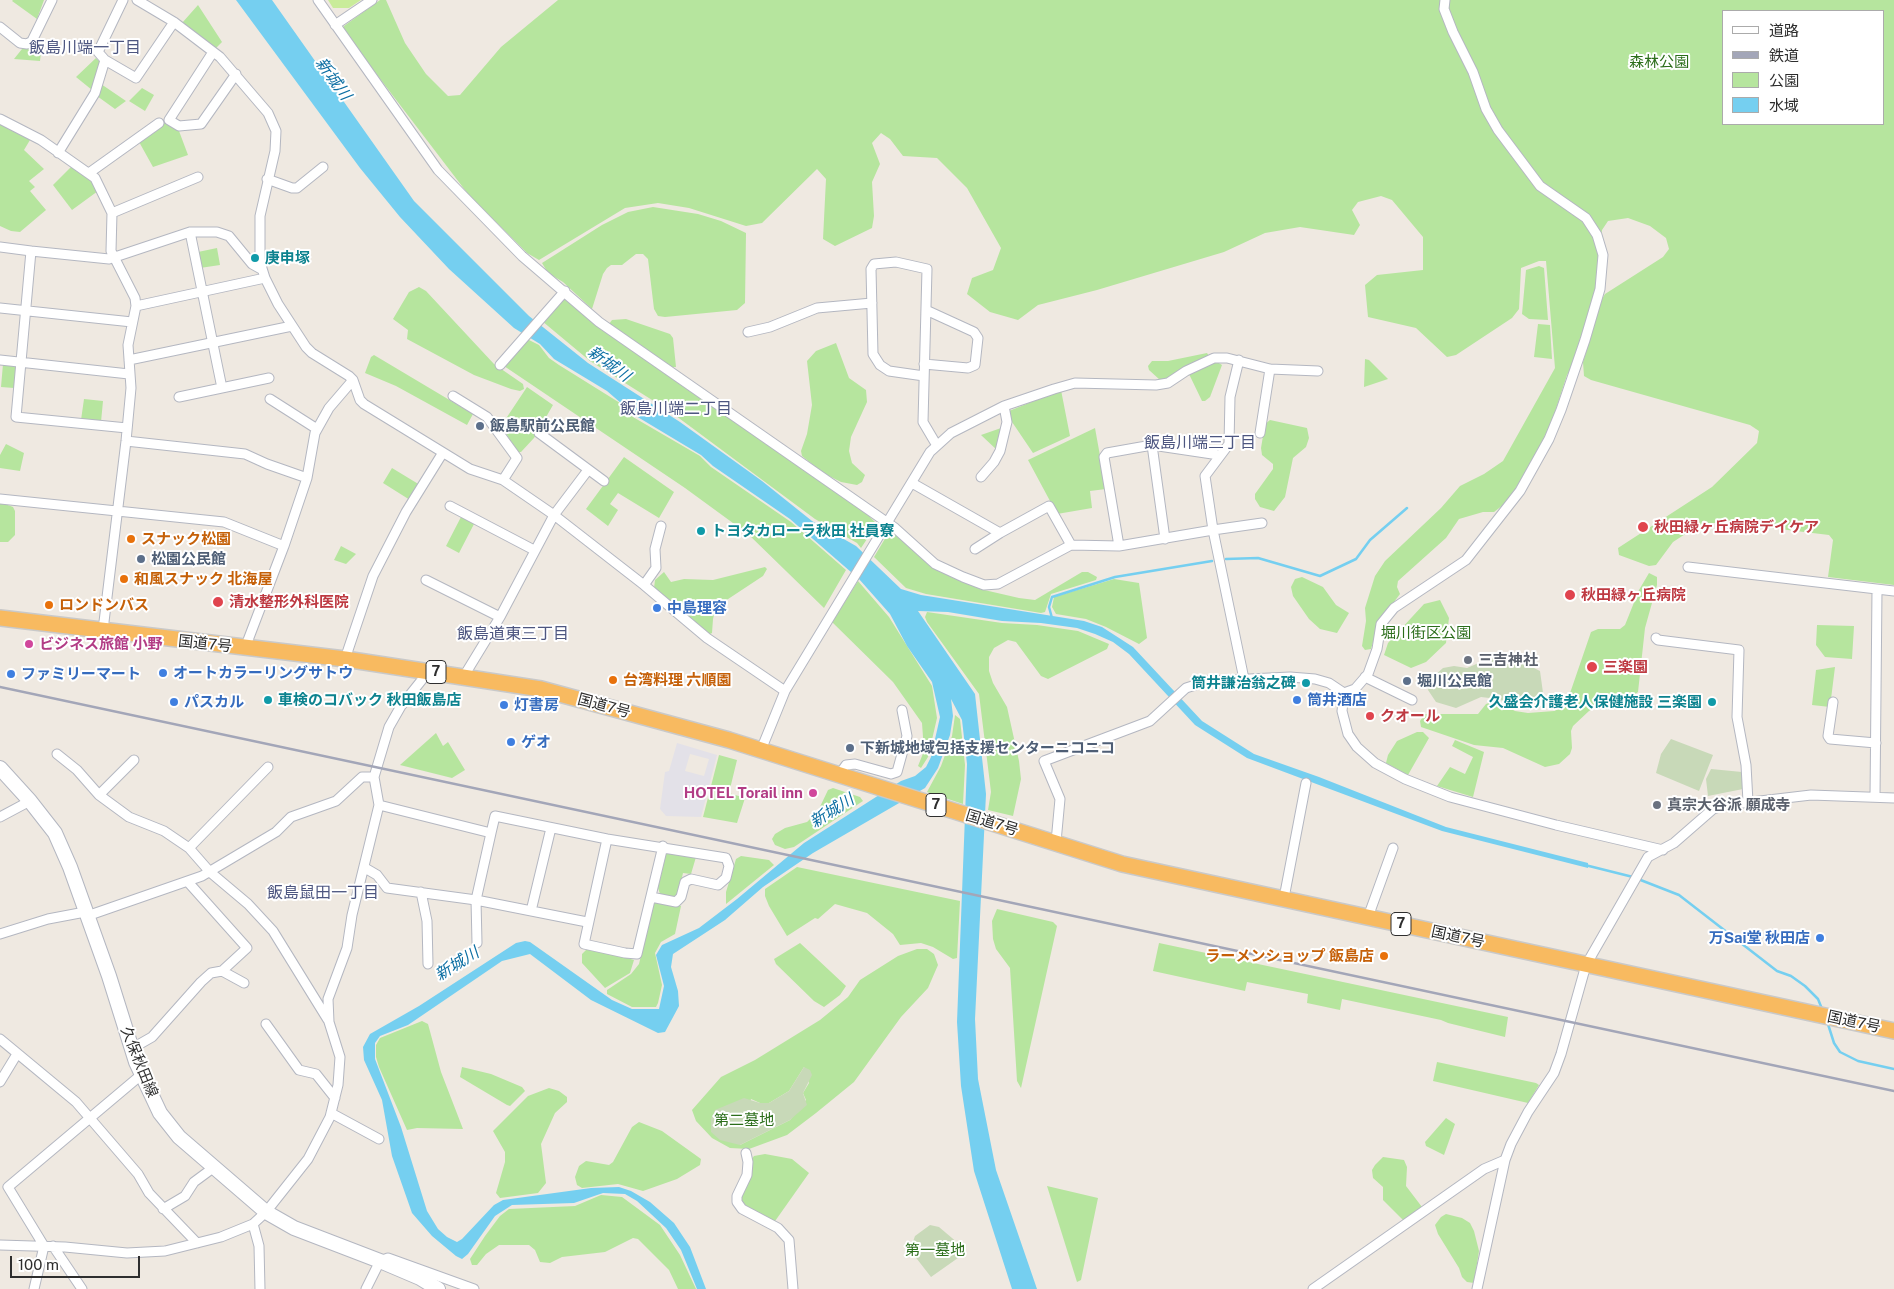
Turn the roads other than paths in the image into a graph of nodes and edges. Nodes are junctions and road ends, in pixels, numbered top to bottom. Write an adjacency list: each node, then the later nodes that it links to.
1 (52, 0): 9 (street)
2 (123, 0): 11 (street)
3 (137, 0): 7 (street)
4 (318, 0): 8 (street)
5 (372, 0): 8 (street)
6 (1445, 0): 98 (street)
7 (174, 22): 10 (street); 11 (street)
8 (335, 24): 28 (street)
9 (0, 27)
10 (213, 52): 12 (street); 12 (street)
11 (105, 60): 15 (street)
12 (236, 74): 19 (street)
13 (0, 119): 15 (street)
14 (159, 123): 17 (street)
15 (58, 153): 17 (street)
16 (323, 167): 19 (street)
17 (89, 172): 20 (street)
18 (198, 177): 20 (street)
19 (267, 180): 25 (street)
20 (112, 213): 24 (street)
21 (190, 232): 24 (street); 25 (street); 27 (street)
22 (0, 247): 23 (street)
23 (31, 251): 24 (street); 33 (street)
24 (115, 258): 30 (street)
25 (261, 269): 26 (street)
26 (265, 278): 27 (street); 35 (street)
27 (202, 293): 30 (street); 37 (street)
28 (562, 293): 42 (street); 75 (street)
29 (872, 303): 32 (street); 36 (street); 47 (street)
30 (136, 306): 34 (street)
31 (0, 308): 33 (street)
32 (926, 310): 43 (street); 43 (street)
33 (25, 311): 34 (street); 41 (street)
34 (132, 322): 39 (street)
35 (292, 326): 37 (street); 49 (street)
36 (748, 332)
37 (213, 343): 39 (street); 50 (street)
38 (0, 360): 41 (street)
39 (129, 360): 46 (street)
40 (1239, 360): 44 (street); 54 (street); 63 (street)
41 (21, 362): 46 (street); 55 (street)
42 (500, 364)
43 (924, 364): 47 (street)
44 (1270, 368): 45 (street); 58 (street)
45 (1318, 371)
46 (129, 374): 55 (street)
47 (924, 376): 60 (street)
48 (269, 378): 50 (street)
49 (353, 380): 56 (street); 62 (street)
50 (222, 388): 52 (street)
51 (453, 396): 67 (street)
52 (179, 397)
53 (270, 399): 56 (street)
54 (1004, 406): 60 (street); 65 (street)
55 (127, 428): 59 (street)
56 (317, 429): 66 (street)
57 (539, 433): 64 (street)
58 (1260, 433)
59 (126, 441): 66 (street); 72 (street)
60 (936, 444): 69 (street)
61 (1152, 446): 63 (street); 79 (street); 82 (street)
62 (442, 454): 67 (street); 95 (street)
63 (1219, 455): 77 (street)
64 (588, 470): 68 (street); 73 (street)
65 (981, 477)
66 (307, 478): 81 (street)
67 (503, 480): 73 (street)
68 (604, 481)
69 (912, 483): 75 (street); 78 (street)
70 (0, 498): 72 (street)
71 (450, 506): 84 (street)
72 (118, 511): 81 (street); 92 (street)
73 (554, 515): 84 (street); 87 (street)
74 (1262, 523): 77 (street)
75 (887, 524): 80 (street); 100 (street)
76 (661, 526): 87 (street)
77 (1213, 530): 79 (street); 99 (street)
78 (1000, 533): 80 (street); 83 (street)
79 (1165, 539): 82 (street)
80 (1071, 545): 82 (street)
81 (284, 546): 94 (street)
82 (1119, 546)
83 (975, 549)
84 (534, 550): 90 (street)
85 (1688, 567): 88 (street)
86 (426, 580): 90 (street)
87 (644, 585): 100 (street)
88 (1877, 590): 89 (street); 105 (street)
89 (1894, 592)
90 (500, 617): 97 (street)
91 (0, 618): 92 (highway, 国道7号 / 7)
92 (103, 630): 94 (highway, 国道7号 / 7)
93 (1656, 638): 118 (street)
94 (245, 648): 95 (highway, 国道7号 / 7)
95 (345, 660): 96 (highway, 国道7号 / 7)
96 (428, 671): 97 (highway, 国道7号 / 7); 112 (street)
97 (464, 676): 106 (highway, 国道7号 / 7)
98 (1365, 677): 101 (street); 102 (street)
99 (1244, 679): 101 (street); 124 (street)
100 (785, 691): 106 (street)
101 (1344, 693): 128 (street)
102 (1412, 700)
103 (1833, 702): 105 (street)
104 (902, 710): 111 (street)
105 (1876, 743): 115 (street)
106 (761, 750): 111 (highway, 国道7号 / 7)
107 (57, 754): 114 (street)
108 (134, 760): 114 (street)
109 (268, 767): 126 (street)
110 (0, 768): 117 (main road, 久保秋田線)
111 (839, 775): 124 (highway, 国道7号 / 7)
112 (374, 777): 119 (street); 130 (street)
113 (1306, 783): 134 (street)
114 (100, 795): 126 (street)
115 (1875, 797): 116 (street); 118 (street)
116 (1894, 798)
117 (30, 801): 120 (street); 137 (main road, 久保秋田線)
118 (1748, 802): 128 (street)
119 (379, 805): 122 (street); 129 (street)
120 (0, 817)
121 (551, 828): 122 (street); 123 (street); 136 (street)
122 (491, 833): 135 (street)
123 (607, 839): 125 (street); 139 (street)
124 (1056, 842): 134 (highway, 国道7号 / 7)
125 (662, 846): 133 (street); 133 (street)
126 (189, 848): 130 (street)
127 (1393, 848): 138 (street)
128 (1663, 850): 143 (street)
129 (365, 868): 132 (street); 146 (street)
130 (210, 872): 131 (street); 146 (street)
131 (188, 882): 137 (street); 144 (street)
132 (421, 892): 135 (street); 142 (street)
133 (651, 897): 139 (street)
134 (1284, 898): 138 (highway, 国道7号 / 7)
135 (476, 900): 136 (street); 141 (street)
136 (531, 911): 139 (street)
137 (86, 914): 140 (street); 150 (main road, 久保秋田線)
138 (1368, 917): 143 (highway, 国道7号 / 7)
139 (587, 922)
140 (0, 934)
141 (477, 943)
142 (428, 964)
143 (1586, 965): 148 (highway, 国道7号 / 7); 159 (street)
144 (222, 971): 145 (street); 150 (street)
145 (244, 983)
146 (329, 1022): 154 (street)
147 (266, 1024): 154 (street)
148 (1894, 1031)
149 (0, 1039): 151 (street)
150 (131, 1049): 152 (main road, 久保秋田線)
151 (16, 1054): 153 (street); 156 (street)
152 (141, 1075): 156 (street); 160 (main road, 久保秋田線)
153 (0, 1082)
154 (335, 1098): 155 (street)
155 (331, 1113): 157 (street); 162 (street)
156 (90, 1117): 161 (street); 166 (street)
157 (379, 1139)
158 (746, 1153): 174 (street)
159 (1505, 1160): 175 (street); 176 (street)
160 (214, 1168): 161 (street); 162 (main road, 久保秋田線)
161 (163, 1209): 164 (street)
162 (266, 1212): 163 (street); 167 (main road, 久保秋田線)
163 (254, 1224): 164 (street); 171 (street)
164 (197, 1243): 166 (street)
165 (0, 1245): 166 (street)
166 (49, 1246): 169 (street); 170 (street)
167 (380, 1261): 168 (main road, 久保秋田線); 172 (street)
168 (432, 1282): 173 (street)
169 (34, 1289)
170 (82, 1289)
171 (260, 1289)
172 (366, 1289)
173 (474, 1289)
174 (793, 1289)
175 (1313, 1289)
176 (1477, 1289)

